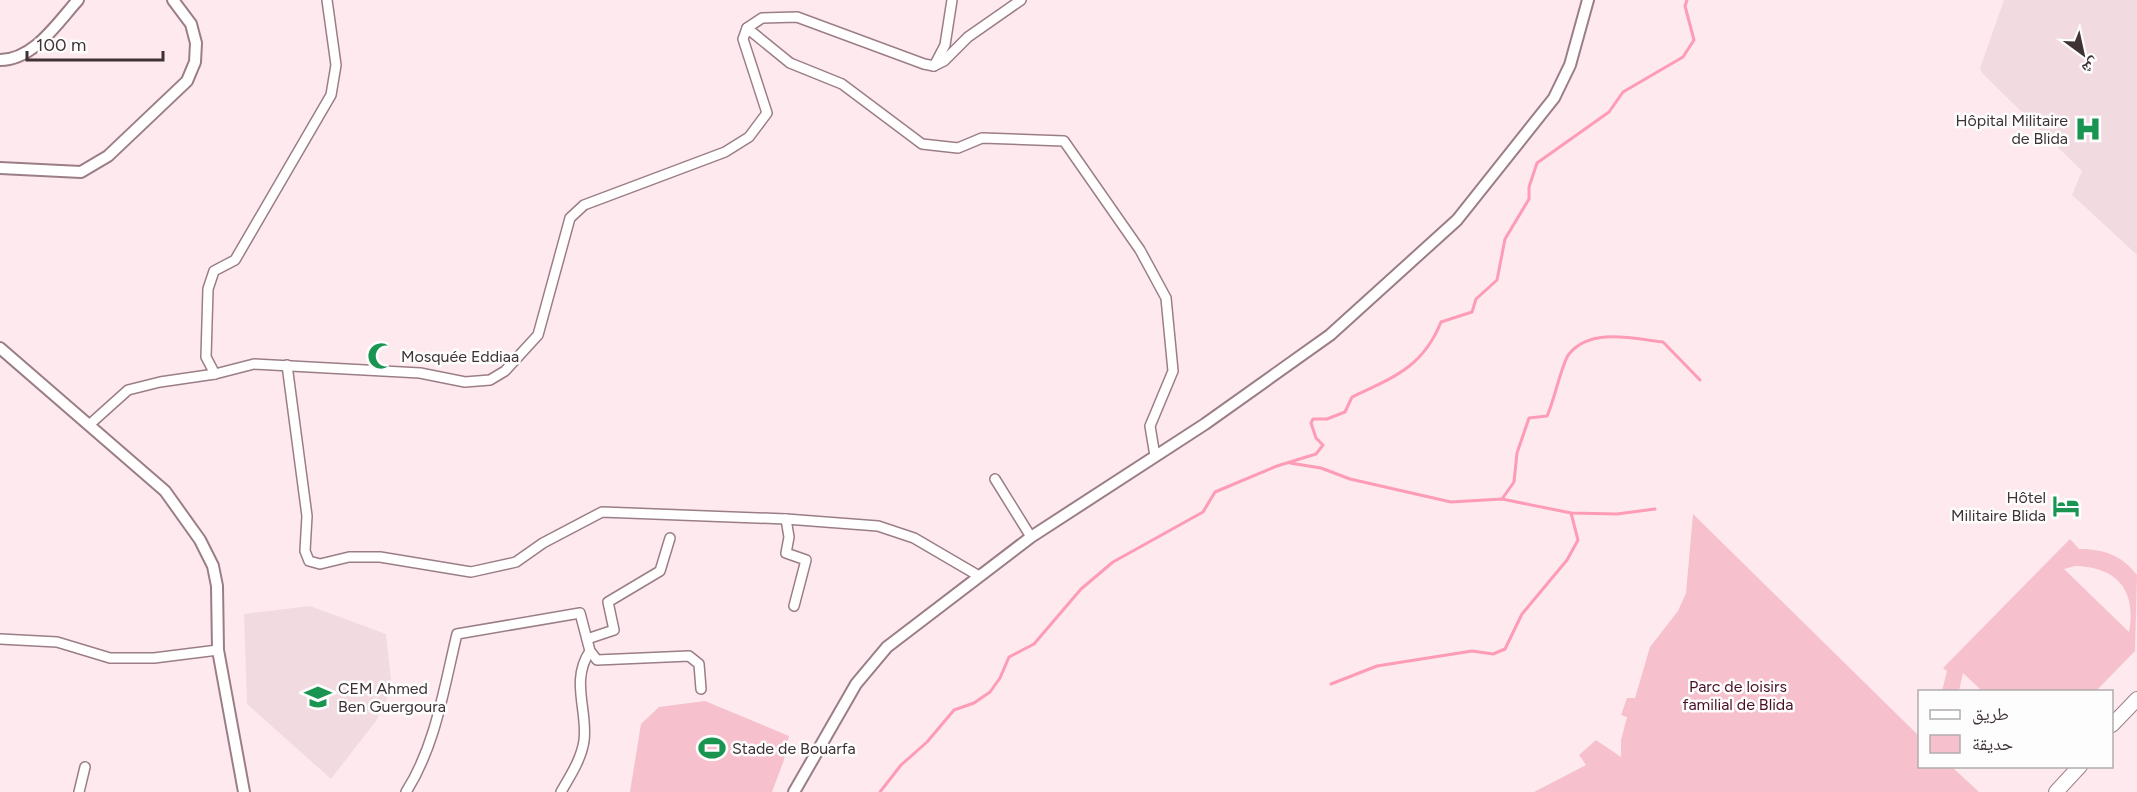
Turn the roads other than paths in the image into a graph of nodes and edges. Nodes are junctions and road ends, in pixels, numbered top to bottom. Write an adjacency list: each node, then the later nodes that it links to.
1 (78, 0): 8 (street)
2 (173, 0): 10 (street)
3 (327, 0): 13 (street)
4 (952, 0): 9 (street)
5 (1021, 0): 9 (street)
6 (1588, 0): 15 (street)
7 (747, 28): 9 (street); 12 (street); 15 (street)
8 (0, 60)
9 (934, 66)
10 (0, 168)
11 (0, 348): 14 (street)
12 (287, 365): 13 (street); 17 (street)
13 (215, 374): 14 (street)
14 (89, 425): 24 (street)
15 (1155, 456): 18 (street)
16 (995, 479): 18 (street)
17 (786, 519): 20 (street); 21 (street)
18 (1031, 537): 20 (street)
19 (670, 538): 23 (street)
20 (979, 576): 38 (street)
21 (794, 606)
22 (0, 639): 24 (street)
23 (587, 639): 25 (street); 36 (street)
24 (218, 650): 35 (street)
25 (590, 651): 26 (street); 37 (street)
26 (701, 689)
27 (2137, 699): 29 (main road)
28 (2137, 708): 30 (main road)
29 (2113, 724)
30 (2113, 733)
31 (85, 767): 34 (street)
32 (2070, 768): 39 (main road)
33 (2078, 768): 40 (main road)
34 (79, 792)
35 (244, 792)
36 (406, 792)
37 (561, 792)
38 (794, 792)
39 (2047, 792)
40 (2056, 792)

